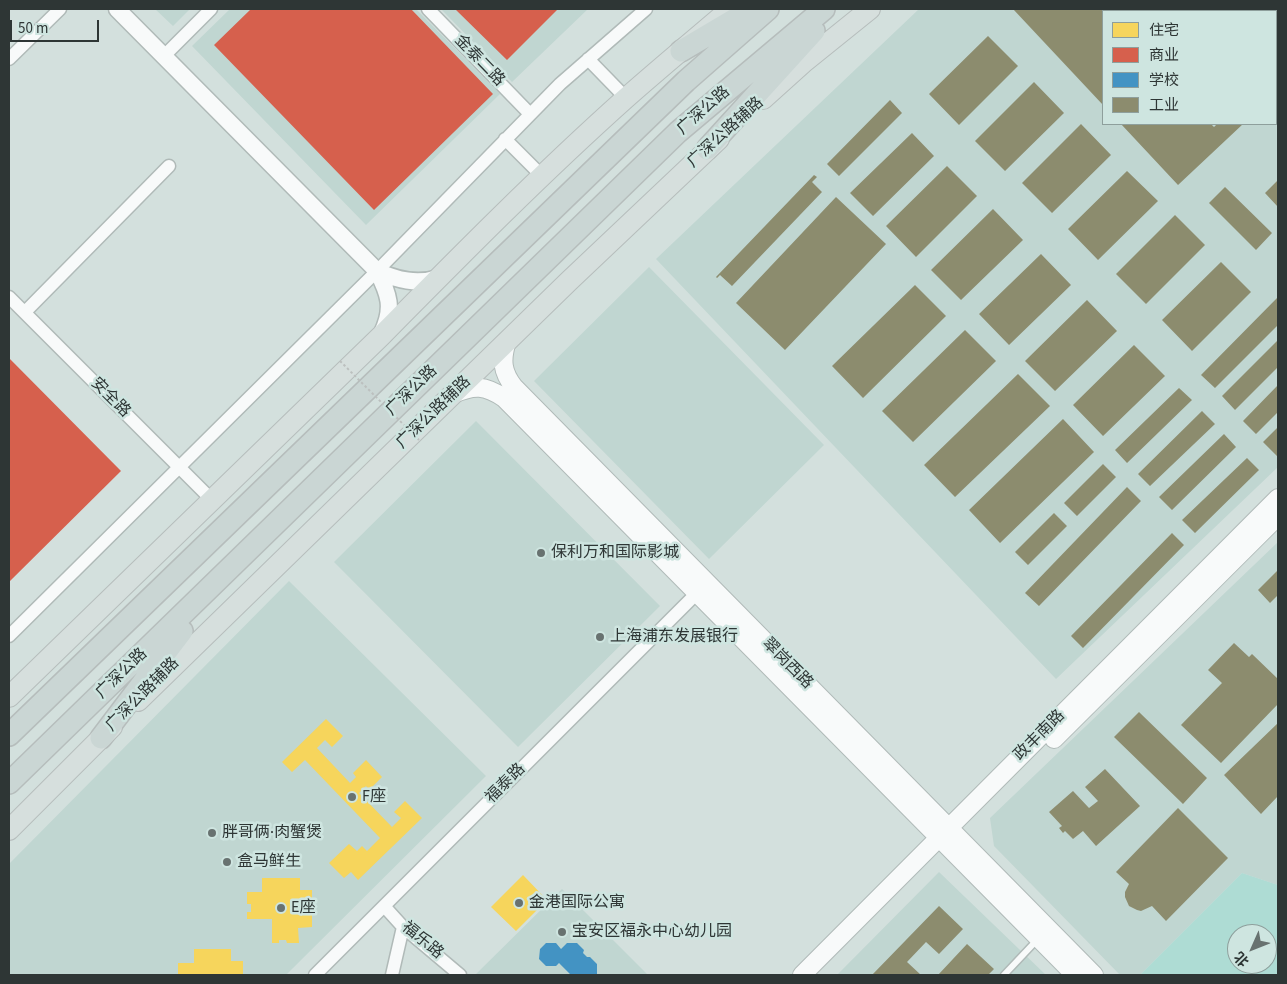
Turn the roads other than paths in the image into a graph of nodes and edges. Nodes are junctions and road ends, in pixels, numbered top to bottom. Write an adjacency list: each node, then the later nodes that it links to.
1 (60, 9): 15 (street)
2 (117, 9): 13 (street)
3 (211, 9): 13 (street)
4 (428, 9): 17 (street, 金泰二路)
5 (646, 9): 14 (street)
6 (730, 9): 12 (main road)
7 (752, 9): 12 (highway)
8 (768, 9): 38 (highway, 广深公路)
9 (824, 9): 34 (highway, 广深公路)
10 (835, 9): 19 (highway)
11 (870, 9): 19 (main road, 广深公路辅路)
12 (681, 51): 16 (main road)
13 (164, 56): 22 (street)
14 (588, 59): 16 (street); 17 (street)
15 (9, 60)
16 (626, 98): 21 (main road)
17 (530, 114): 18 (street)
18 (505, 139): 21 (street); 22 (street)
19 (706, 150): 27 (main road, 广深公路辅路)
20 (169, 166): 25 (street)
21 (542, 177): 23 (main road)
22 (377, 271): 23 (street); 26 (street); 30 (street)
23 (438, 278): 26 (main road)
24 (10, 300): 25 (street, 安全路)
25 (24, 312): 30 (street, 安全路)
26 (381, 336): 32 (main road)
27 (507, 341): 28 (main road, 广深公路辅路); 29 (main road, 翠岗西路)
28 (454, 394): 29 (main road, 翠岗西路); 41 (main road, 广深公路辅路)
29 (532, 416): 35 (main road, 翠岗西路); 44 (main road, 翠岗西路)
30 (178, 466): 32 (street, 安全路); 36 (street)
31 (1278, 498): 44 (main road, 政丰南路)
32 (212, 500): 37 (main road)
33 (1278, 516): 44 (main road, 政丰南路)
34 (225, 574): 41 (highway); 42 (highway, 广深公路)
35 (697, 593): 44 (main road, 翠岗西路); 45 (street, 福泰路)
36 (9, 636)
37 (9, 697)
38 (28, 717): 39 (highway); 40 (highway, 广深公路)
39 (9, 729)
40 (9, 735)
41 (100, 738): 43 (main road, 广深公路辅路)
42 (9, 783)
43 (9, 830)
44 (948, 837): 47 (main road, 翠岗西路); 51 (main road, 政丰南路); 52 (main road, 政丰南路); 55 (main road, 翠岗西路)
45 (384, 906): 46 (street, 福乐路); 48 (street, 福泰路)
46 (403, 927): 49 (street); 50 (street, 福乐路)
47 (1038, 938): 53 (lane); 54 (main road, 翠岗西路)
48 (315, 975)
49 (392, 975)
50 (460, 975)
51 (802, 975)
52 (819, 975)
53 (1004, 975)
54 (1075, 975)
55 (1094, 975)

